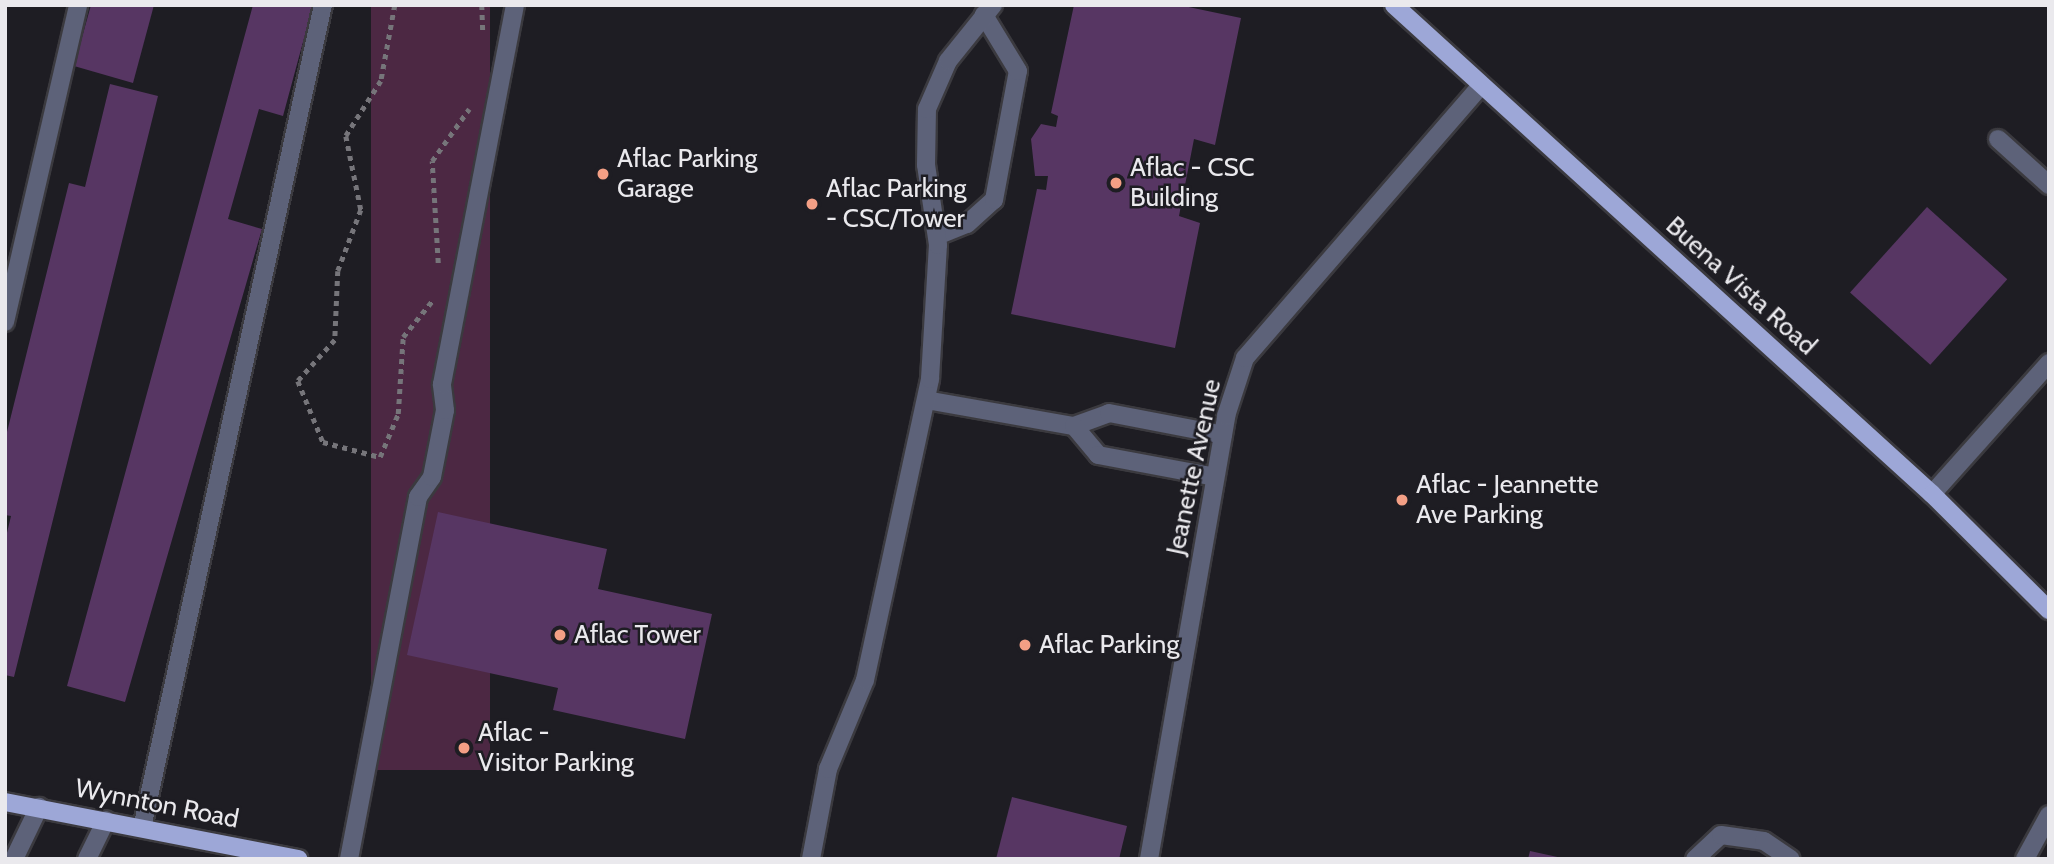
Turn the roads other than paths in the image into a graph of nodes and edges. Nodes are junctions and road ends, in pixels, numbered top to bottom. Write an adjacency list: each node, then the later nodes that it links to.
1 (78, 5): 10 (street)
2 (323, 5): 22 (street)
3 (515, 5): 26 (street)
4 (1394, 5): 6 (main road, Buena Vista Road)
5 (989, 10): 9 (street); 9 (street)
6 (1481, 86): 14 (street, Jeanette Avenue); 16 (main road, Buena Vista Road)
7 (1998, 139): 8 (street)
8 (2049, 185)
9 (937, 236): 12 (street)
10 (5, 323)
11 (2049, 363): 16 (street)
12 (926, 400): 13 (street); 27 (street)
13 (1074, 426): 14 (street); 15 (street)
14 (1223, 435): 15 (street, Jeanette Avenue)
15 (1215, 477): 28 (street, Jeanette Avenue)
16 (1932, 494): 17 (main road, Buena Vista Road)
17 (2049, 610)
18 (5, 802): 19 (main road, Wynnton Road)
19 (39, 807): 21 (main road, Wynnton Road); 23 (street)
20 (2049, 816): 31 (street)
21 (106, 820): 22 (main road, Wynnton Road); 24 (street)
22 (142, 828): 25 (main road, Wynnton Road)
23 (14, 859)
24 (87, 859)
25 (299, 859)
26 (349, 859)
27 (811, 859)
28 (1149, 859)
29 (1695, 859): 30 (street)
30 (1791, 859)
31 (2025, 859)

